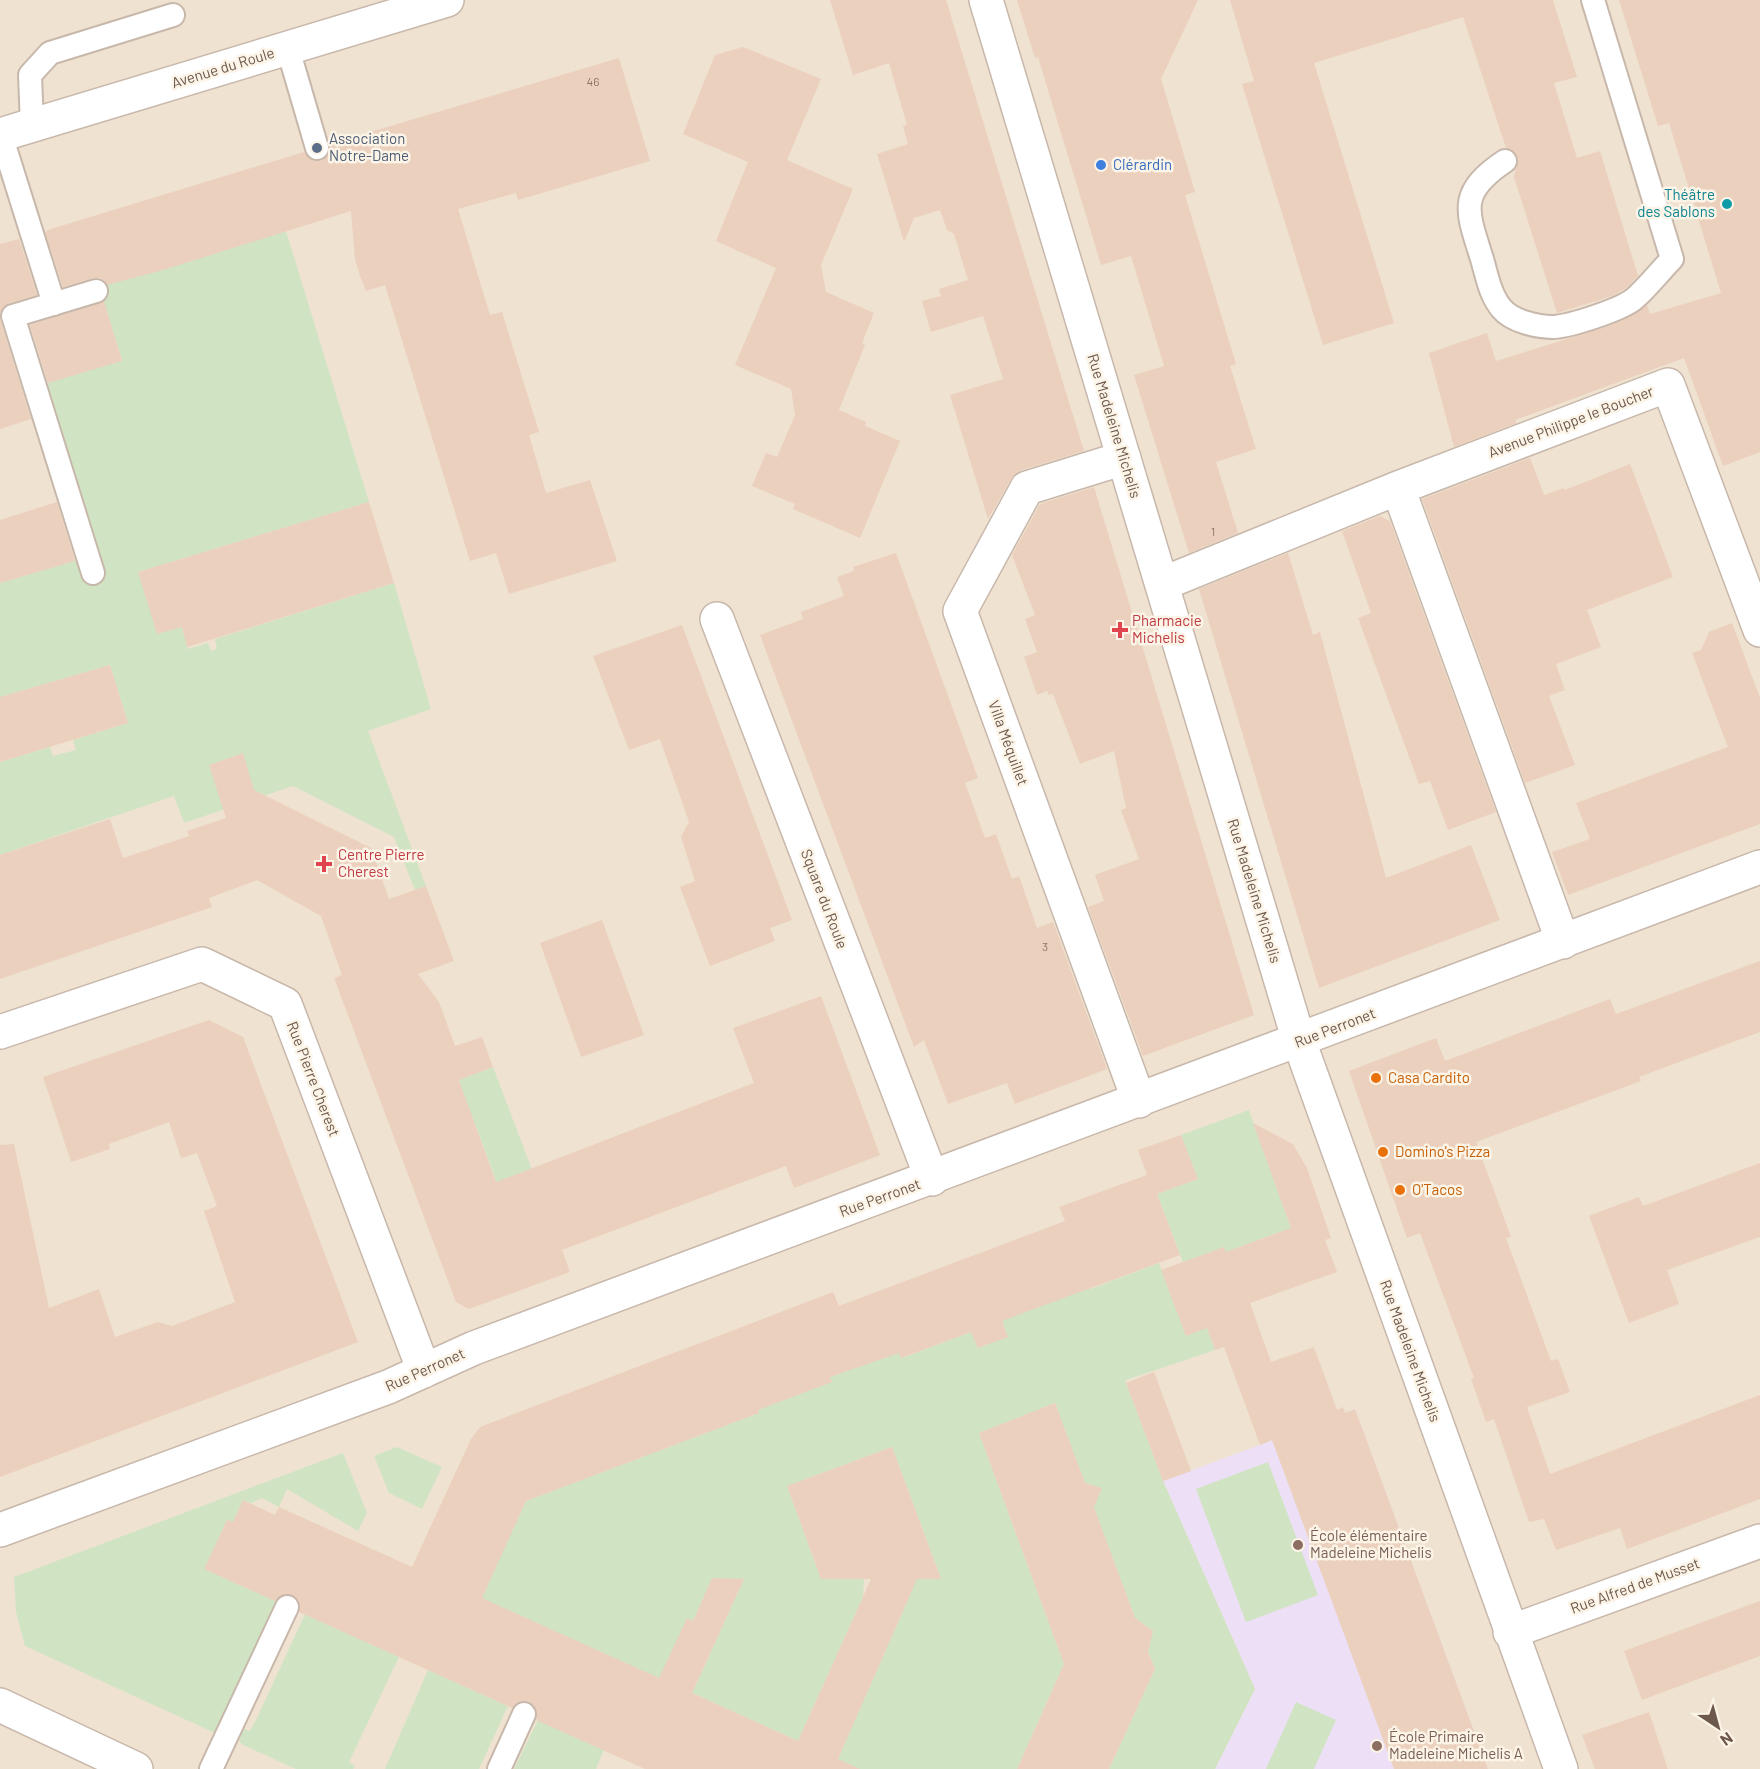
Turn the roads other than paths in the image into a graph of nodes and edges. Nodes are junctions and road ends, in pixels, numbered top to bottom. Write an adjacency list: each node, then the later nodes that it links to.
1 (986, 0): 12 (street, Rue Madeleine Michelis)
2 (1593, 0): 9 (lane)
3 (440, 1): 5 (street, Avenue du Roule)
4 (173, 15): 6 (lane)
5 (288, 49): 6 (street, Avenue du Roule); 8 (lane)
6 (32, 126): 7 (street, Avenue du Roule)
7 (1, 135): 11 (lane)
8 (317, 148)
9 (1504, 161)
10 (96, 291): 11 (lane)
11 (54, 304): 14 (lane)
12 (1124, 458): 15 (street, Rue Madeleine Michelis); 22 (street, Villa Méquillet)
13 (1398, 488): 15 (street, Avenue Philippe le Boucher); 17 (street, Avenue Philippe le Boucher); 19 (street)
14 (93, 573)
15 (1162, 584): 21 (street, Rue Madeleine Michelis)
16 (717, 619): 23 (street, Square du Roule)
17 (1760, 630)
18 (1760, 867): 19 (street, Rue Perronet)
19 (1563, 942): 21 (street, Rue Perronet)
20 (0, 1032): 24 (street, Rue Pierre Cherest)
21 (1299, 1041): 22 (street, Rue Perronet); 28 (street, Rue Madeleine Michelis)
22 (1139, 1101): 23 (street, Rue Perronet)
23 (932, 1179): 24 (street, Rue Perronet)
24 (424, 1371): 25 (street, Rue Perronet)
25 (0, 1530)
26 (1760, 1541): 28 (street, Rue Alfred de Musset)
27 (287, 1606): 32 (lane)
28 (1510, 1632): 34 (street, Rue Madeleine Michelis)
29 (0, 1706): 31 (street)
30 (524, 1714): 33 (lane)
31 (136, 1769)
32 (211, 1769)
33 (499, 1769)
34 (1561, 1769)

